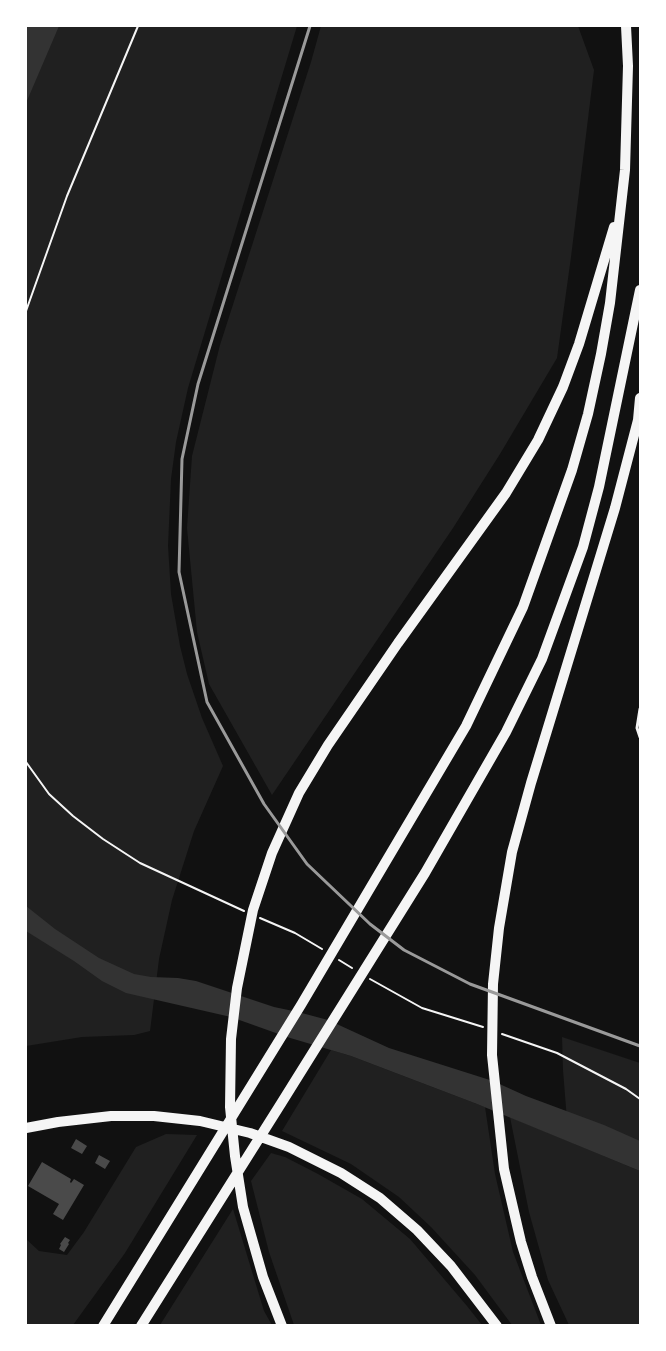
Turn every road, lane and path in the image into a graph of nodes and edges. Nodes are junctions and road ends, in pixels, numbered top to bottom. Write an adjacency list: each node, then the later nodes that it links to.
1 (138, 26): 5 (path)
2 (626, 26): 3 (highway)
3 (623, 195): 10 (highway); 12 (highway)
4 (640, 290): 11 (highway)
5 (26, 311)
6 (640, 398): 14 (highway)
7 (640, 709): 8 (lane)
8 (640, 737)
9 (26, 1128): 13 (highway)
10 (103, 1326)
11 (141, 1326)
12 (282, 1326)
13 (498, 1326)
14 (551, 1326)

